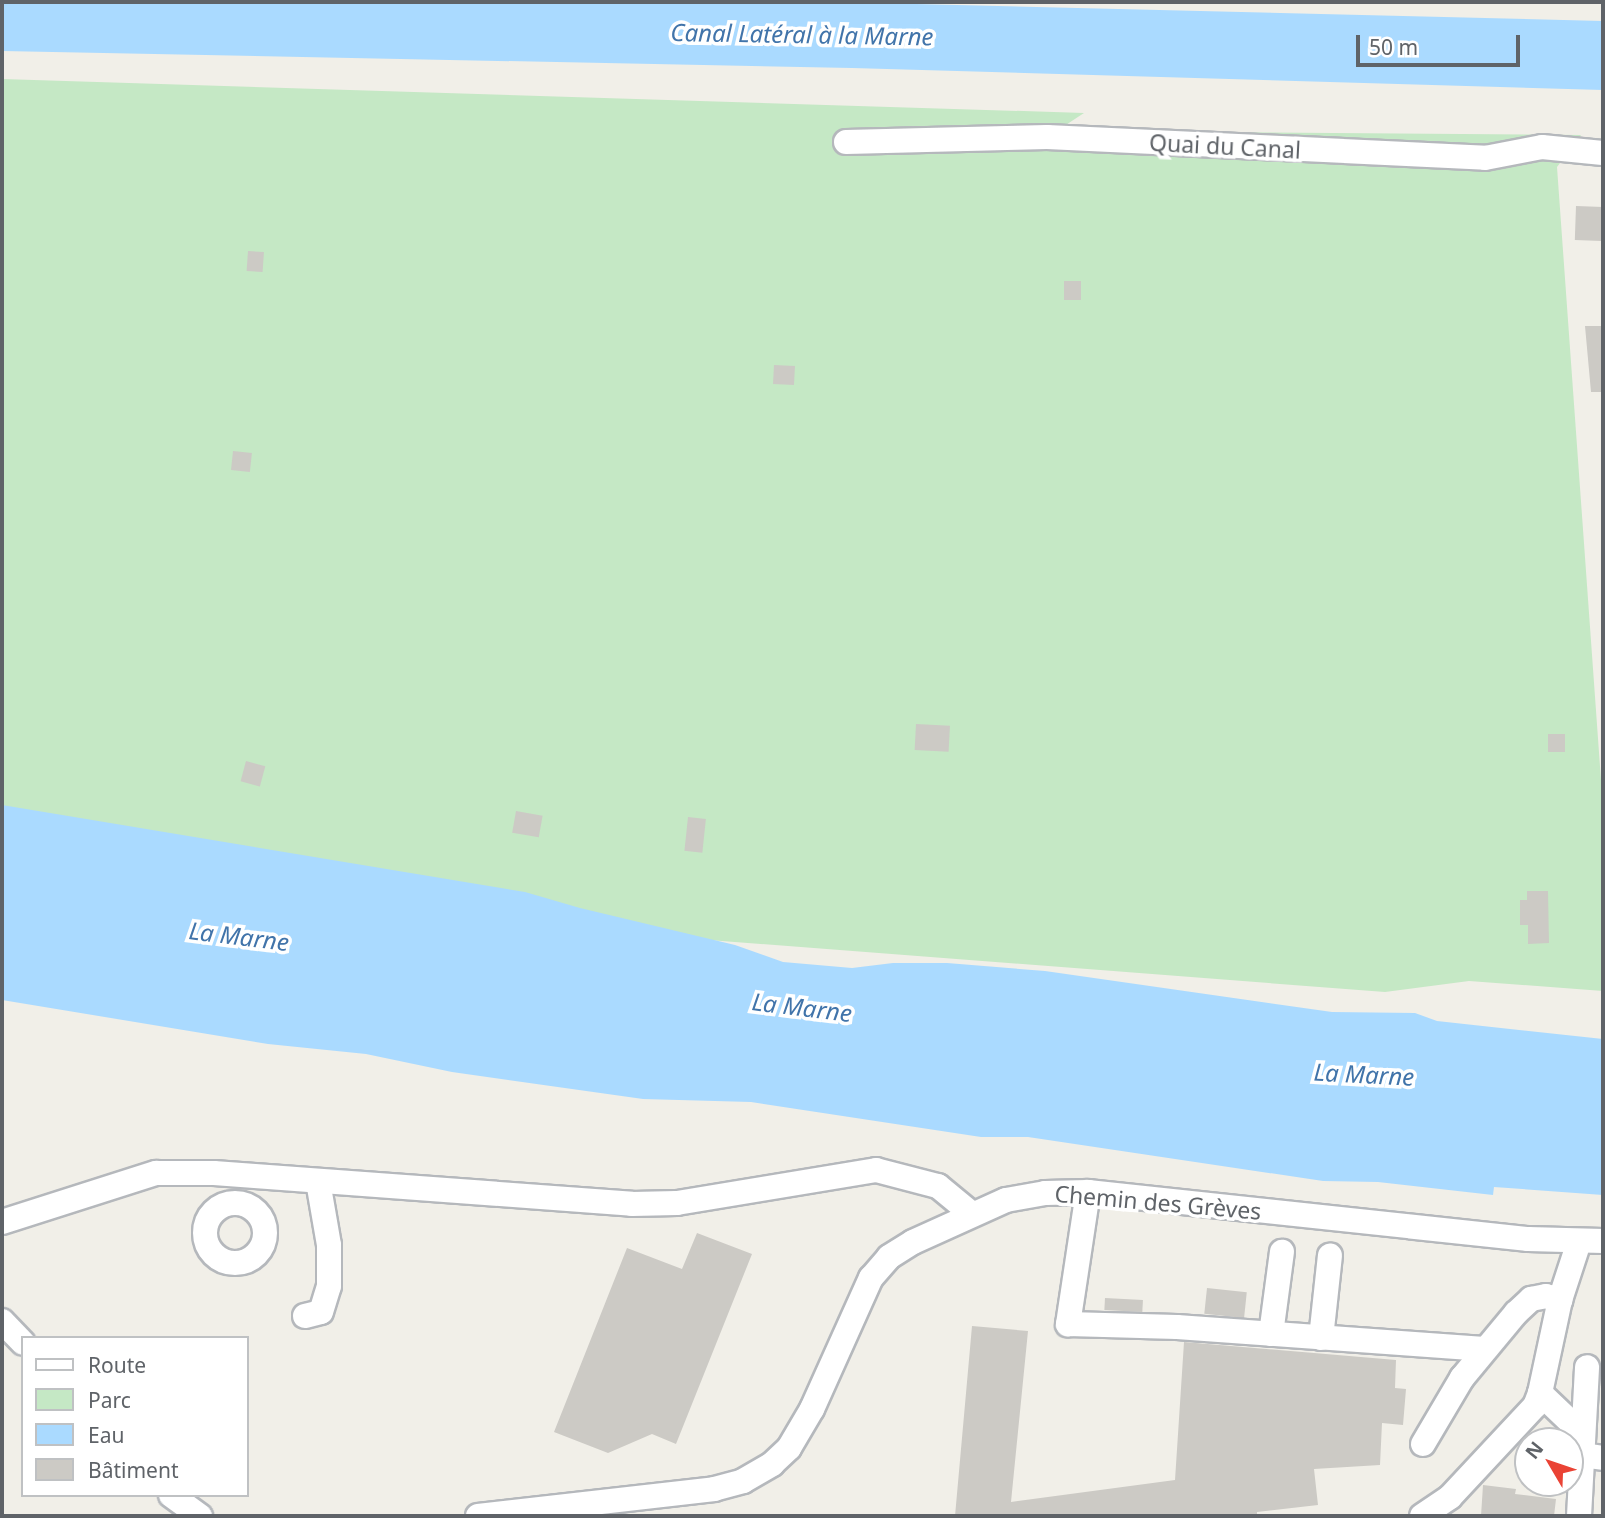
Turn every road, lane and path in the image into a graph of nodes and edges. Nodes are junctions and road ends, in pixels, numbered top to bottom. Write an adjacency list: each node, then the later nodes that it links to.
1 (846, 142): 2 (street, Quai du Canal)
2 (1603, 153)
3 (262, 1177): 4 (street); 6 (street); 8 (street)
4 (318, 1181): 7 (street); 13 (street)
5 (1087, 1192): 7 (street, Chemin des Grèves); 9 (street, Chemin des Grèves); 15 (street)
6 (250, 1208)
7 (972, 1214): 26 (street, Chemin des Grèves)
8 (2, 1222)
9 (1591, 1242): 12 (street)
10 (1282, 1252): 15 (street)
11 (1329, 1255): 16 (street)
12 (1560, 1300): 18 (street); 19 (street)
13 (305, 1316)
14 (2, 1321): 17 (street)
15 (1270, 1334): 16 (street)
16 (1321, 1338): 18 (street)
17 (21, 1341)
18 (1484, 1349): 22 (street)
19 (1548, 1363): 20 (street); 21 (street)
20 (1595, 1367): 23 (street)
21 (1541, 1393): 23 (street); 27 (street)
22 (1423, 1444)
23 (1590, 1449): 28 (street)
24 (174, 1497): 25 (street)
25 (200, 1516)
26 (478, 1516)
27 (1422, 1516)
28 (1579, 1516)

